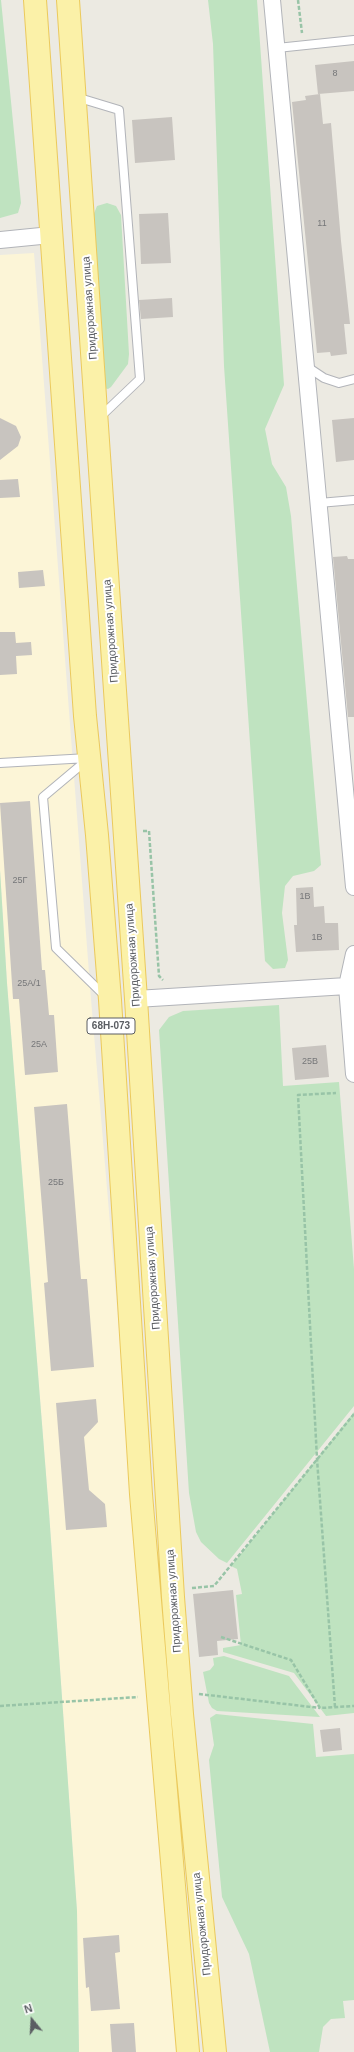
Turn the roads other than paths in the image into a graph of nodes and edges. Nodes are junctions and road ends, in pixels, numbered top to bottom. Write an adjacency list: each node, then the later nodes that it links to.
1 (35, 0): 7 (main road, 68Н-073)
2 (68, 0): 6 (main road, Придорожная улица / 68Н-073)
3 (272, 0): 5 (street)
4 (354, 40): 5 (lane)
5 (277, 48): 9 (street)
6 (75, 97): 11 (main road, Придорожная улица / 68Н-073); 11 (lane)
7 (52, 234): 8 (street); 14 (main road, 68Н-073)
8 (0, 240)
9 (306, 365): 10 (lane); 13 (street)
10 (354, 378)
11 (97, 420): 19 (main road, Придорожная улица / 68Н-073)
12 (354, 500): 13 (lane)
13 (318, 503): 16 (street)
14 (89, 758): 15 (lane); 20 (main road, 68Н-073); 20 (lane)
15 (0, 763)
16 (354, 888)
17 (354, 954): 18 (street)
18 (350, 986): 19 (street); 21 (street)
19 (136, 999): 23 (main road, Придорожная улица / 68Н-073)
20 (110, 1000): 22 (main road, 68Н-073)
21 (354, 1074)
22 (188, 2052)
23 (215, 2052)

